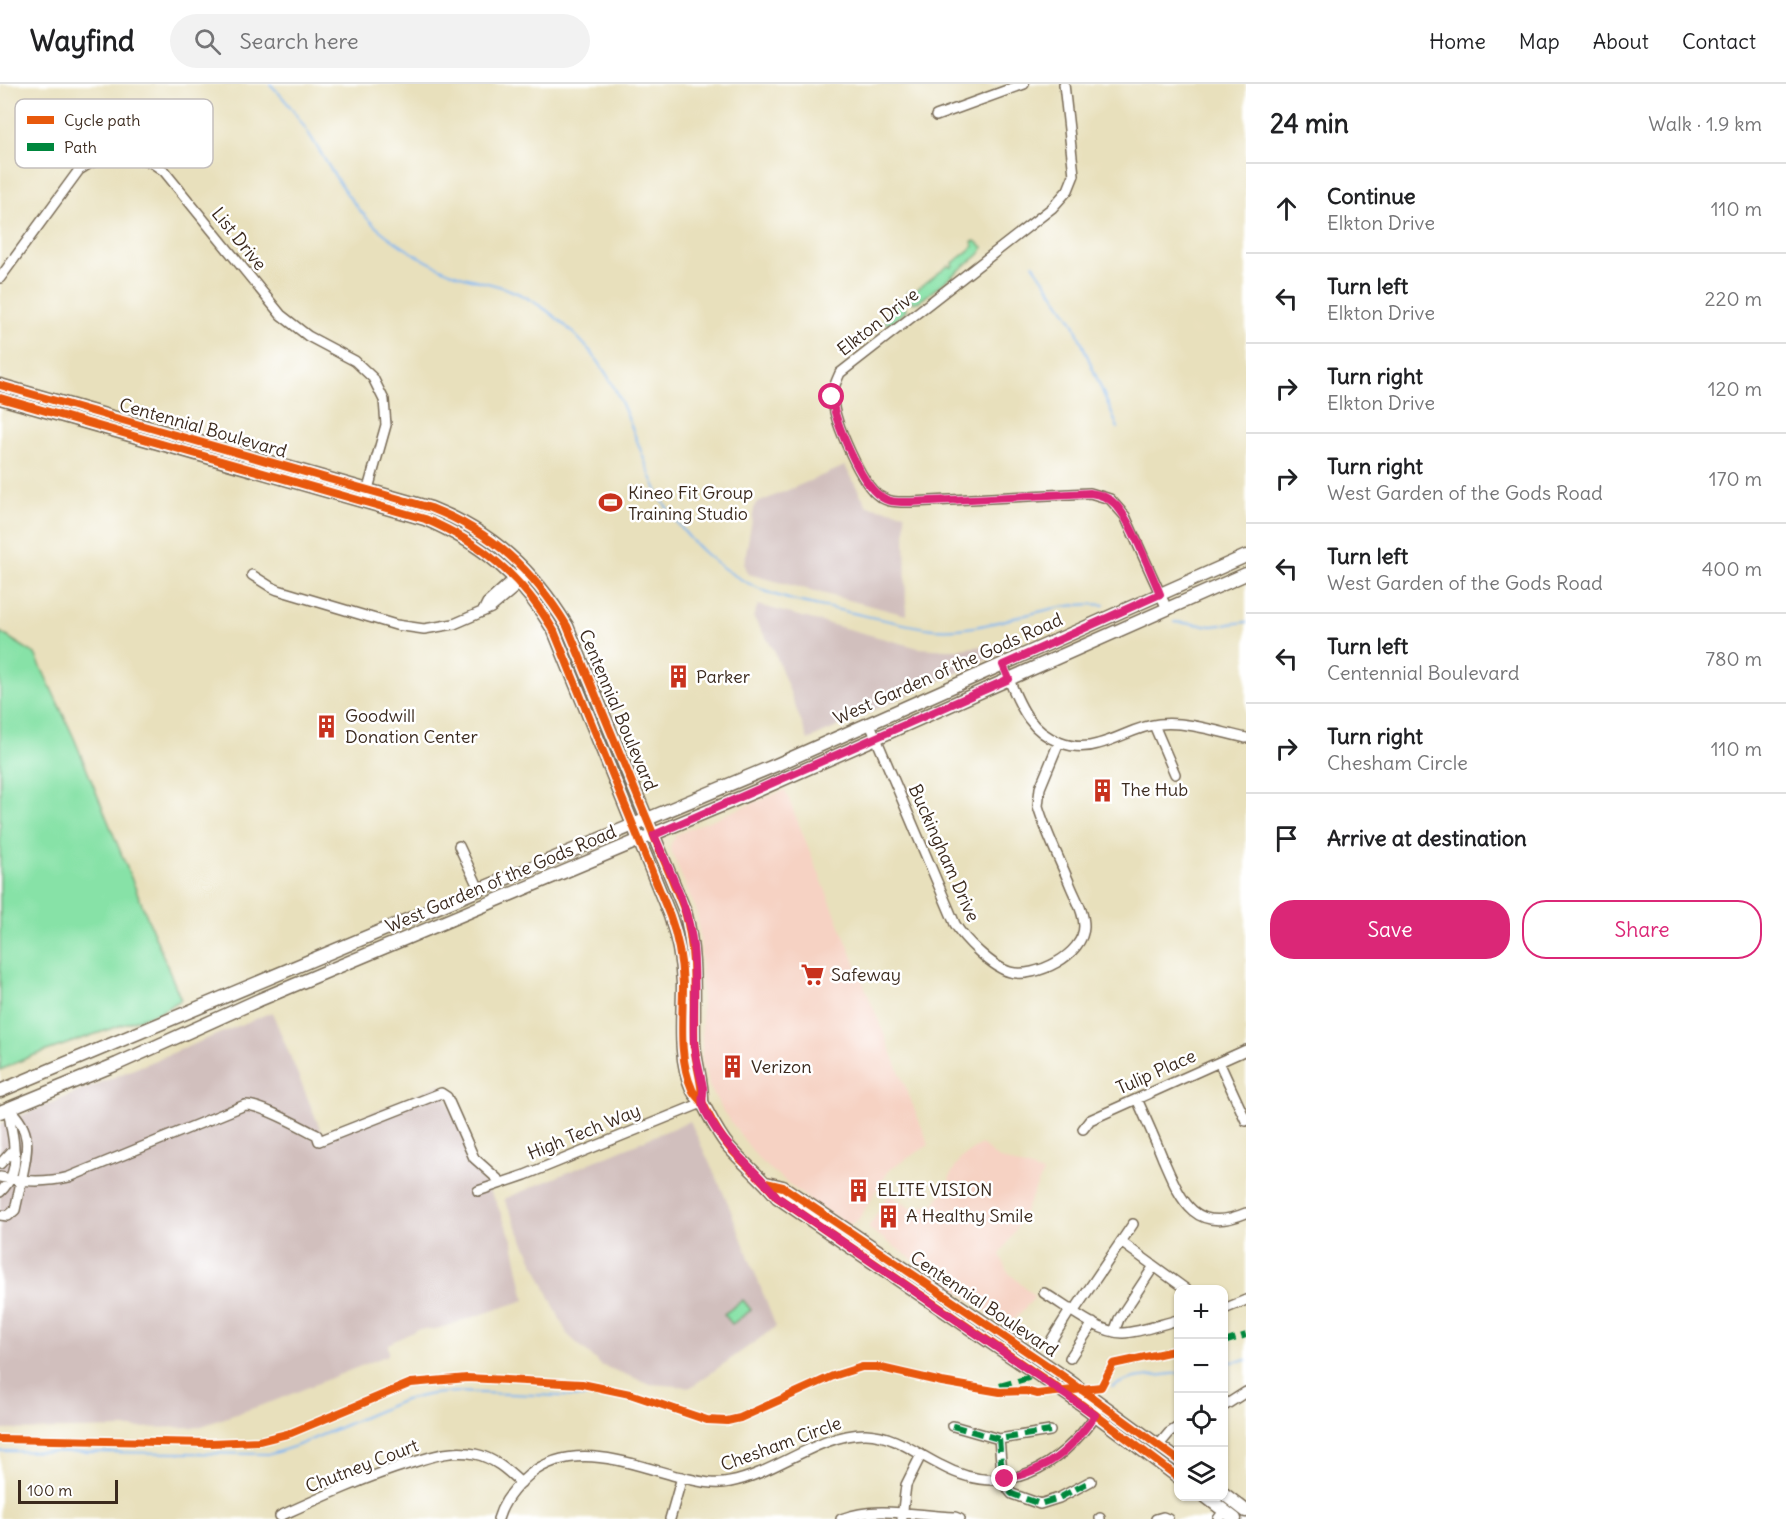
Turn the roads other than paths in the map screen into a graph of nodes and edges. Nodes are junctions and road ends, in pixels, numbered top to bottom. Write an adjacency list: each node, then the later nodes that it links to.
1 (1024, 84): 3 (street)
2 (1064, 84): 16 (street, Elkton Drive)
3 (936, 116)
4 (82, 168): 6 (street, List Drive)
5 (160, 168): 11 (street, List Drive)
6 (0, 278)
7 (0, 385): 10 (main road, Centennial Boulevard)
8 (0, 398): 9 (main road, Centennial Boulevard)
9 (132, 436): 10 (main road); 11 (main road, Centennial Boulevard)
10 (225, 450): 11 (main road, Centennial Boulevard)
11 (367, 495): 15 (main road, Centennial Boulevard)
12 (1246, 556): 16 (main road, West Garden of the Gods Road)
13 (1246, 574): 17 (main road, West Garden of the Gods Road)
14 (252, 575): 15 (street)
15 (522, 576): 26 (main road, Centennial Boulevard); 27 (main road, Centennial Boulevard)
16 (1160, 594): 17 (street, Elkton Drive); 18 (main road, West Garden of the Gods Road)
17 (1167, 609): 19 (main road, West Garden of the Gods Road)
18 (1003, 665): 19 (street); 20 (main road, West Garden of the Gods Road)
19 (1009, 679): 22 (main road, West Garden of the Gods Road); 24 (street)
20 (870, 724): 22 (street, Buckingham Drive); 26 (main road, West Garden of the Gods Road)
21 (1154, 725): 23 (street); 24 (street); 25 (street)
22 (877, 738): 24 (street, Buckingham Drive); 28 (main road, West Garden of the Gods Road)
23 (1246, 738)
24 (1059, 742)
25 (1175, 774)
26 (647, 820): 27 (main road, West Garden of the Gods Road); 28 (main road, Centennial Boulevard)
27 (633, 826): 29 (main road, Centennial Boulevard); 31 (main road, West Garden of the Gods Road)
28 (654, 835): 29 (main road, West Garden of the Gods Road); 38 (main road, Centennial Boulevard)
29 (639, 841): 33 (main road, West Garden of the Gods Road); 38 (main road, Centennial Boulevard)
30 (459, 846): 31 (street)
31 (480, 891): 32 (main road, West Garden of the Gods Road)
32 (374, 935): 33 (main road); 36 (main road, West Garden of the Gods Road)
33 (259, 1000): 39 (main road, West Garden of the Gods Road)
34 (1246, 1050): 35 (street, Tulip Place)
35 (1220, 1062): 37 (street, Tulip Place); 40 (street)
36 (0, 1091)
37 (1137, 1099): 41 (street, Tulip Place); 50 (street)
38 (702, 1103): 46 (street, High Tech Way); 47 (main road, Centennial Boulevard)
39 (4, 1110): 42 (street); 45 (street)
40 (1246, 1121)
41 (1083, 1130)
42 (14, 1149): 43 (street); 44 (street)
43 (0, 1164)
44 (4, 1178): 45 (street); 49 (street)
45 (21, 1181): 46 (street); 51 (street)
46 (501, 1183): 48 (street, High Tech Way)
47 (766, 1183): 67 (main road, Centennial Boulevard); 67 (main road, Centennial Boulevard)
48 (478, 1191)
49 (0, 1192)
50 (1246, 1213)
51 (0, 1215)
52 (1133, 1224): 53 (street)
53 (1121, 1242): 54 (street); 59 (street)
54 (1154, 1266): 55 (street); 62 (street)
55 (1180, 1285)
56 (1044, 1293): 59 (street)
57 (1246, 1300): 58 (street)
58 (1228, 1307)
59 (1073, 1310): 61 (street); 63 (street)
60 (1174, 1321): 62 (street)
61 (1093, 1323): 62 (street); 64 (street)
62 (1114, 1332)
63 (1049, 1344)
64 (1070, 1358)
65 (1246, 1392): 66 (street)
66 (1228, 1403)
67 (1099, 1407): 72 (main road, Centennial Boulevard); 75 (main road, Centennial Boulevard); 77 (street, Chesham Circle)
68 (953, 1426): 71 (street)
69 (1174, 1430): 72 (street)
70 (1050, 1431): 71 (street)
71 (999, 1439): 77 (street)
72 (1158, 1446): 74 (main road, Centennial Boulevard)
73 (921, 1455): 76 (street, Chesham Circle); 77 (street, Chesham Circle); 85 (street)
74 (1174, 1457)
75 (1174, 1473)
76 (682, 1477): 79 (street, Chesham Circle); 88 (street)
77 (1005, 1479): 78 (street)
78 (1091, 1481)
79 (520, 1483): 84 (street, Chutney Court); 87 (street, Chesham Circle)
80 (1228, 1497): 82 (main road)
81 (1209, 1501): 83 (main road)
82 (1246, 1511)
83 (1221, 1515): 93 (main road)
84 (280, 1516)
85 (902, 1516): 86 (street); 89 (street)
86 (944, 1518): 90 (street)
87 (498, 1519)
88 (670, 1519)
89 (841, 1519)
90 (960, 1519)
91 (1156, 1519): 92 (street)
92 (1168, 1519)
93 (1235, 1519)

